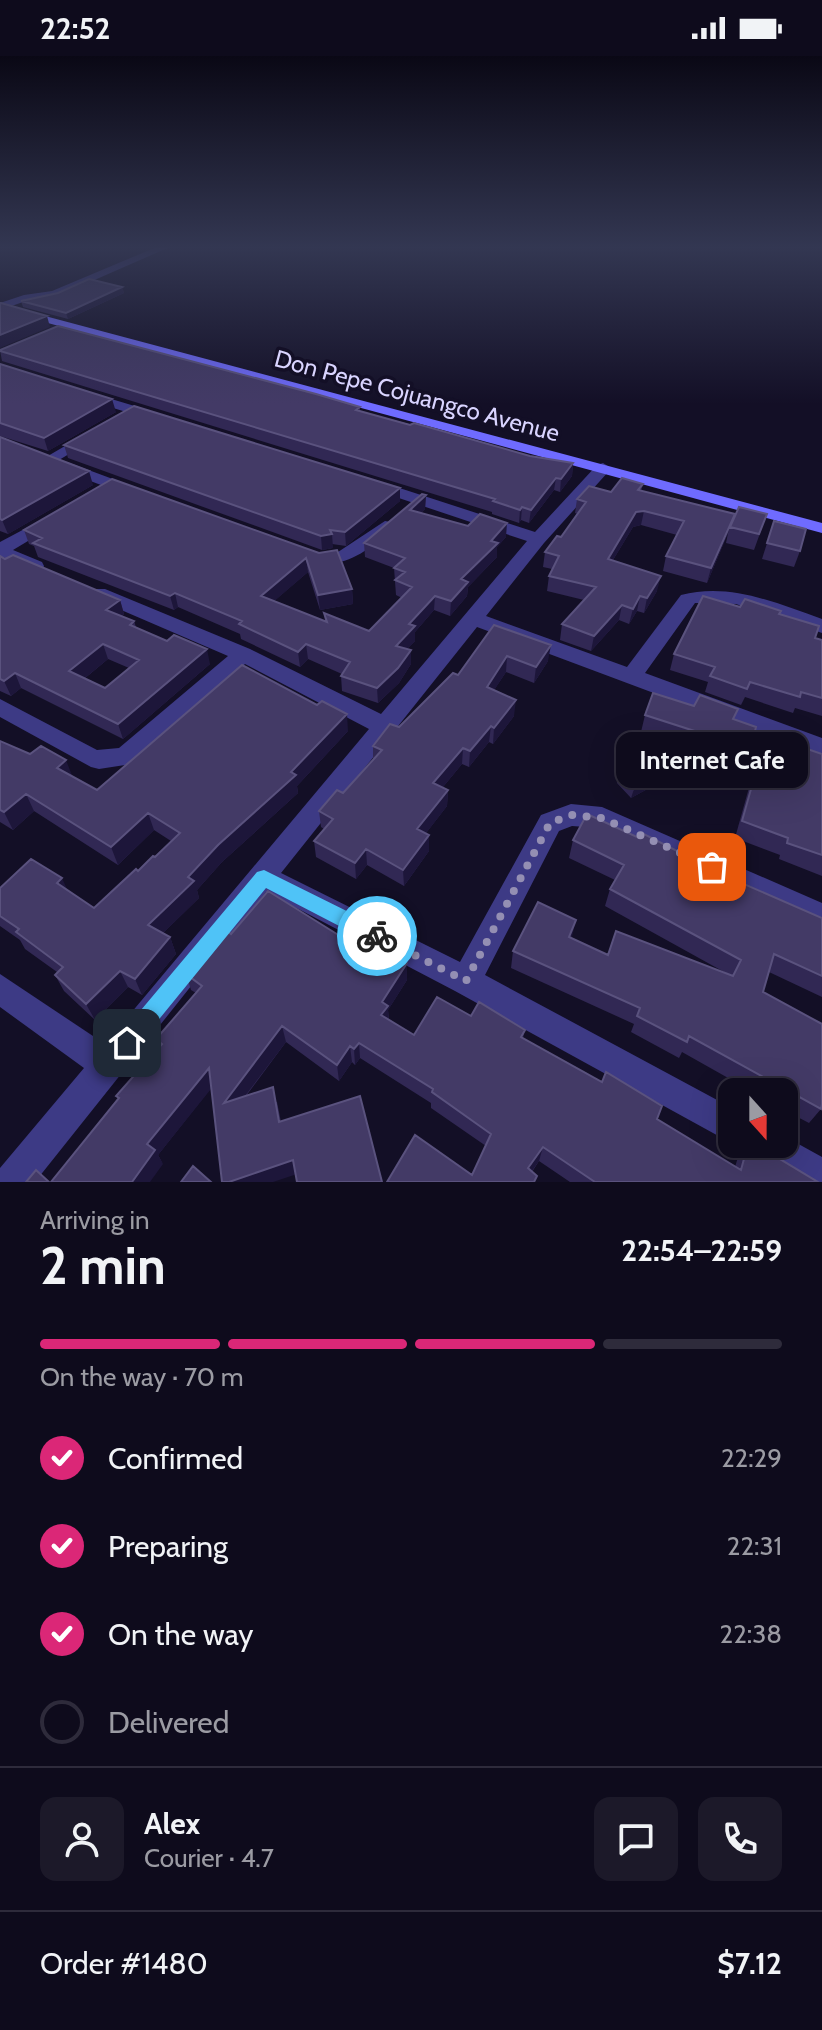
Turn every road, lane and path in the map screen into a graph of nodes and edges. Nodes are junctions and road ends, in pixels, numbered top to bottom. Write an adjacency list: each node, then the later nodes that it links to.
1 (23, 299): 2 (street)
2 (2, 309): 3 (street, Don Pepe Cojuangco Avenue)
3 (72, 326): 4 (street); 8 (street, Don Pepe Cojuangco Avenue)
4 (43, 337)
5 (75, 392): 6 (street)
6 (134, 410): 7 (street); 10 (street)
7 (174, 423)
8 (603, 468): 15 (street, Don Pepe Cojuangco Avenue); 16 (street)
9 (359, 480): 12 (street)
10 (112, 484): 11 (street); 13 (street)
11 (142, 495)
12 (418, 498): 16 (street); 18 (street)
13 (87, 499)
14 (62, 513): 17 (street)
15 (822, 528)
16 (538, 539): 21 (street)
17 (0, 550): 19 (street)
18 (306, 553)
19 (57, 575)
20 (86, 587): 23 (street)
21 (475, 619): 24 (street); 26 (street)
22 (822, 626): 24 (street)
23 (243, 654): 25 (street); 26 (street)
24 (631, 677): 27 (street)
25 (0, 707)
26 (384, 726): 28 (street)
27 (822, 747)
28 (264, 878): 30 (street); 32 (street)
29 (822, 917): 30 (street)
30 (466, 981): 33 (street)
31 (0, 989): 32 (street)
32 (108, 1066): 36 (street)
33 (718, 1119)
34 (789, 1158): 35 (street)
35 (822, 1176)
36 (12, 1182)

